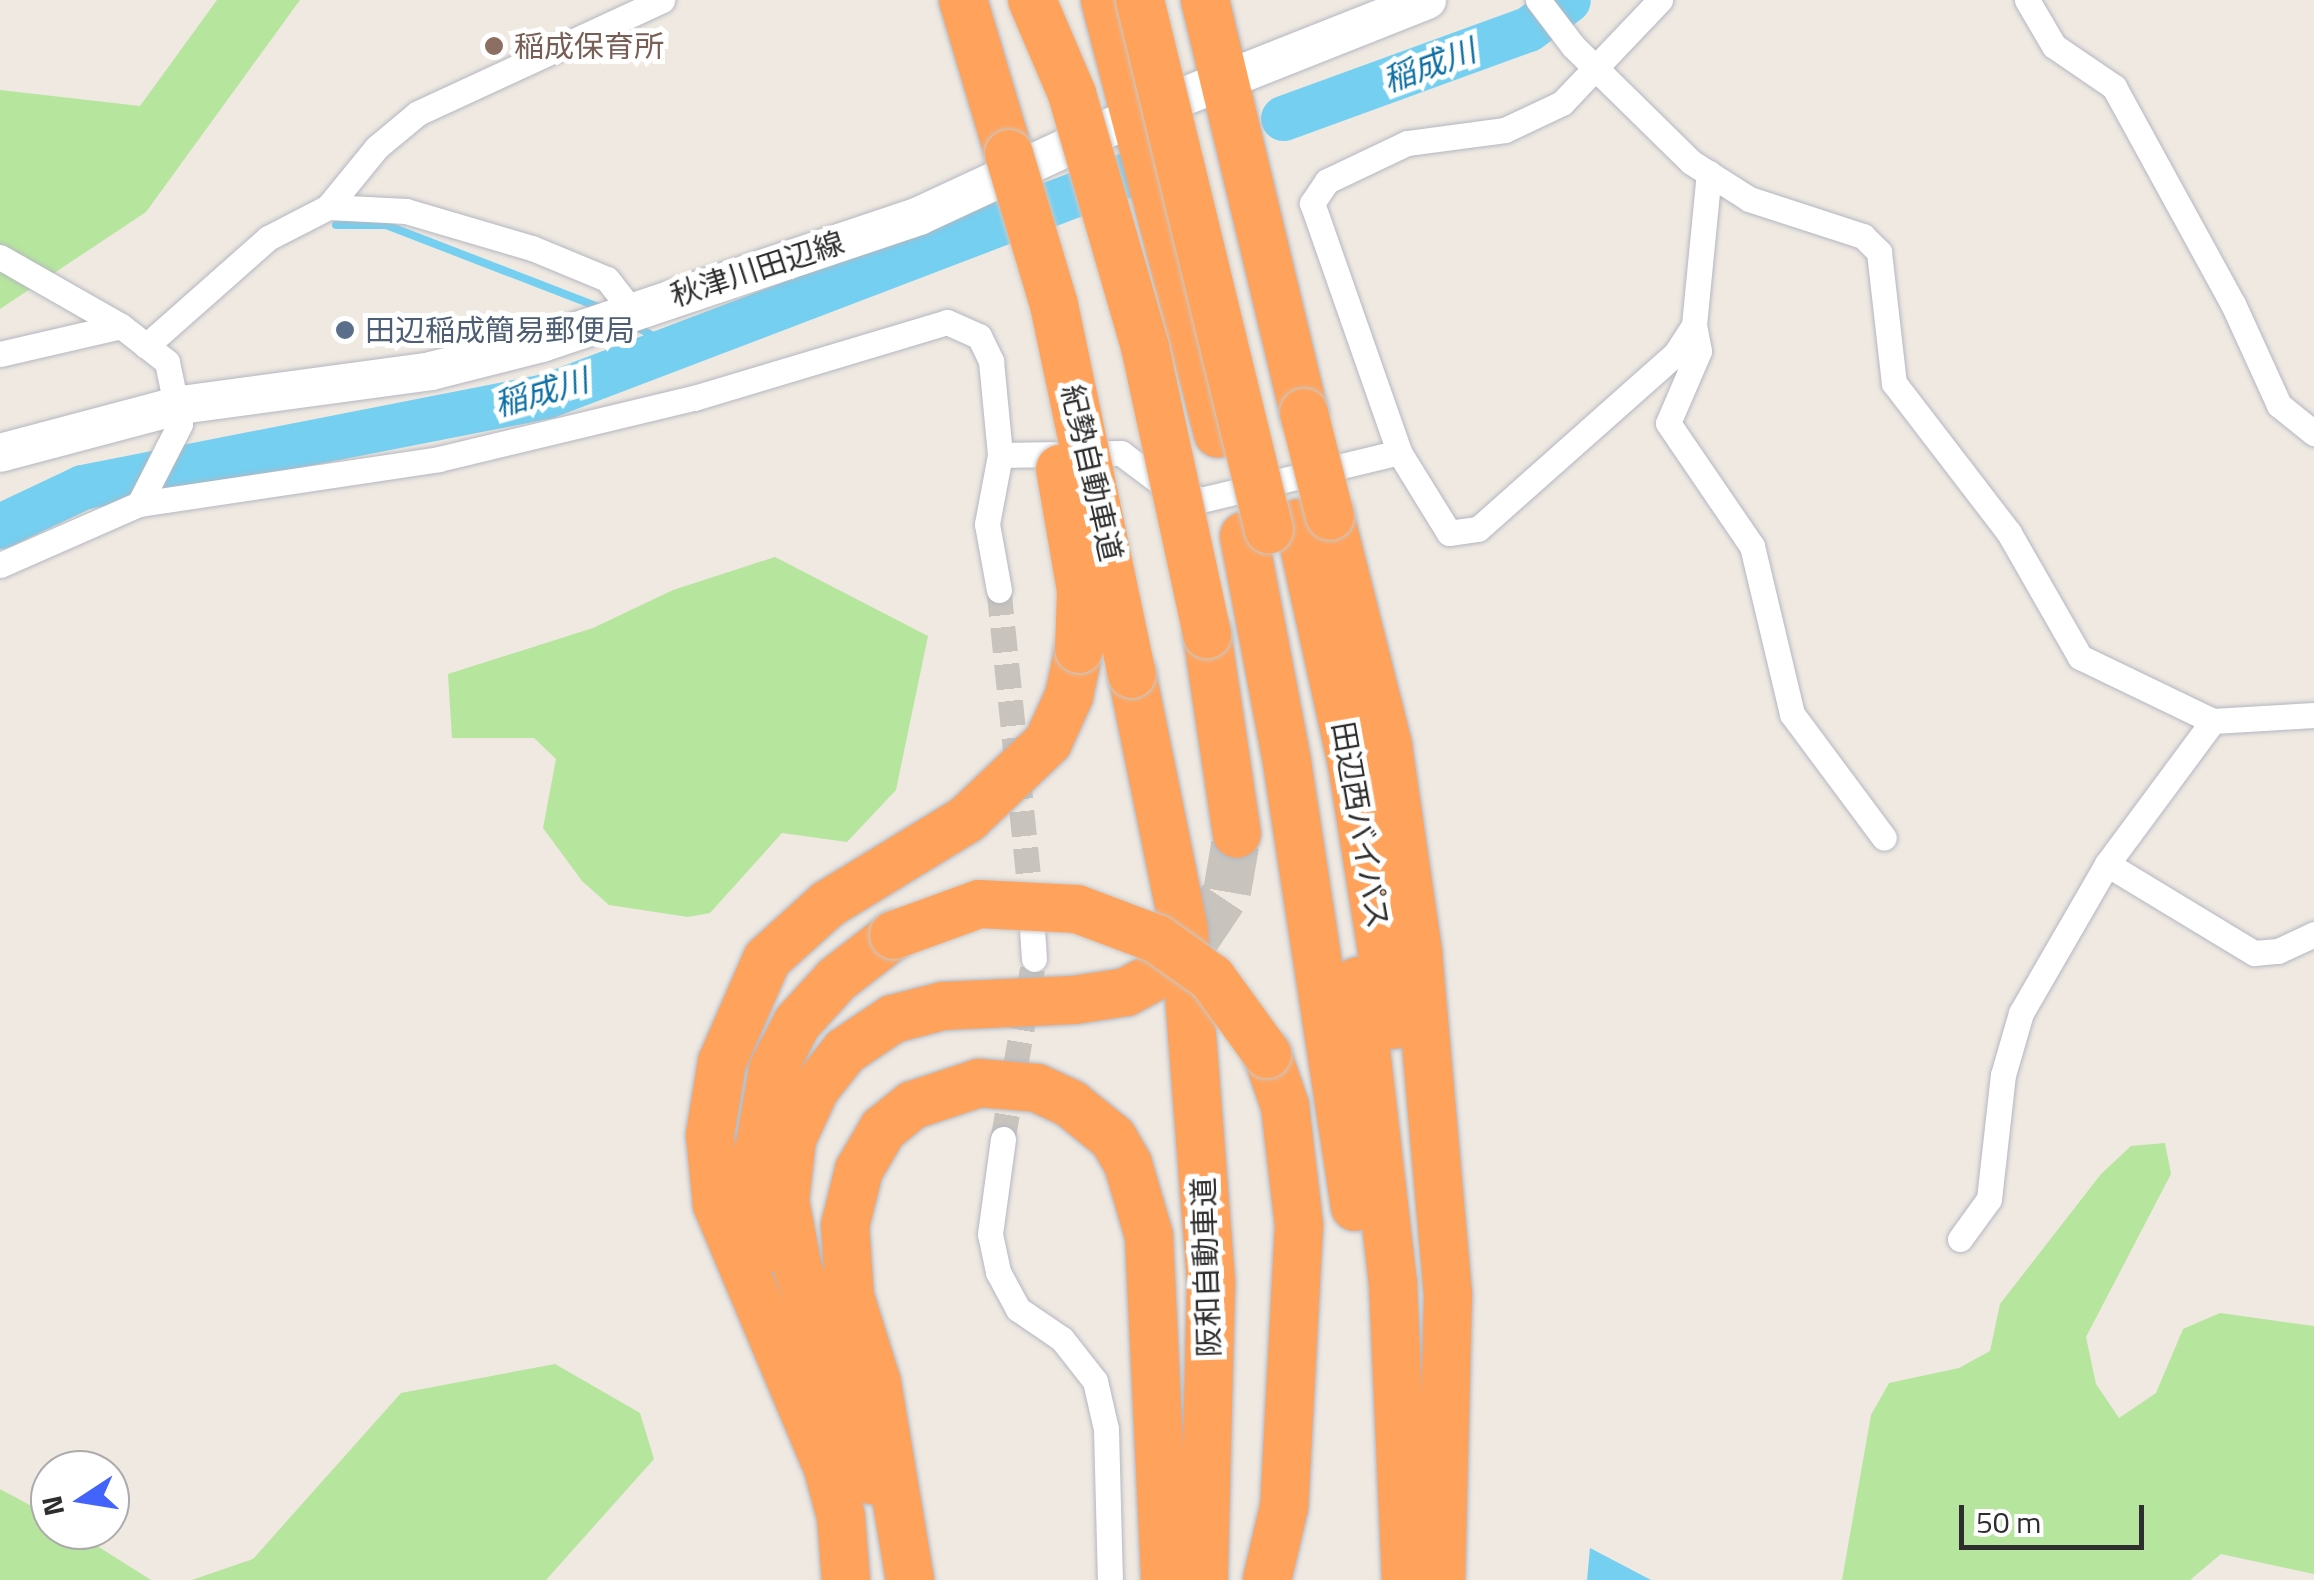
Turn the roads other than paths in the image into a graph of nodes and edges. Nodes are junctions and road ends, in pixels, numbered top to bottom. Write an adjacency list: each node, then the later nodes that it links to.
1 (662, 0): 13 (street)
2 (964, 0): 17 (highway, 紀勢自動車道)
3 (1032, 0): 37 (highway, bridge)
4 (1081, 0): 14 (street)
5 (1106, 0): 14 (highway)
6 (1140, 0): 16 (highway, bridge)
7 (1171, 0): 16 (highway)
8 (1205, 0): 16 (highway)
9 (1427, 0): 16 (main road, 秋津川田辺線)
10 (1538, 0): 15 (street)
11 (1660, 0): 15 (street)
12 (2027, 0): 27 (street)
13 (621, 10): 19 (street)
14 (1120, 48): 16 (highway)
15 (1596, 70): 18 (street); 28 (street)
16 (1180, 97): 21 (main road, 秋津川田辺線); 32 (highway, 田辺西バイパス); 32 (highway); 32 (highway, bridge)
17 (1009, 154): 43 (highway, 紀勢自動車道, bridge); 46 (highway, bridge)
18 (1709, 173): 23 (street); 36 (street)
19 (328, 207): 21 (street); 24 (street)
20 (0, 257): 22 (street)
21 (631, 310): 26 (main road, 秋津川田辺線)
22 (120, 326): 24 (street); 25 (street)
23 (1694, 326): 28 (street); 38 (street)
24 (146, 346): 26 (street)
25 (0, 354)
26 (181, 415): 29 (main road, 秋津川田辺線); 31 (street)
27 (2314, 433)
28 (1399, 452): 30 (street)
29 (0, 453)
30 (1000, 455): 31 (street); 34 (street)
31 (140, 497): 33 (street)
32 (1285, 526): 47 (highway); 47 (highway, 田辺西バイパス)
33 (0, 565)
34 (1000, 590)
35 (2314, 715): 36 (street)
36 (2213, 721): 39 (street)
37 (1237, 834)
38 (1884, 838)
39 (2107, 864): 41 (street); 45 (street)
40 (1030, 888): 42 (street)
41 (2314, 934)
42 (1034, 959)
43 (1167, 967): 49 (highway); 53 (highway, 阪和自動車道)
44 (1003, 1139): 51 (street)
45 (1960, 1239)
46 (824, 1459): 48 (highway); 54 (highway, bridge)
47 (1423, 1576)
48 (846, 1580)
49 (890, 1580)
50 (910, 1580): 52 (highway)
51 (1110, 1580)
52 (1165, 1580)
53 (1204, 1580)
54 (1267, 1580)

